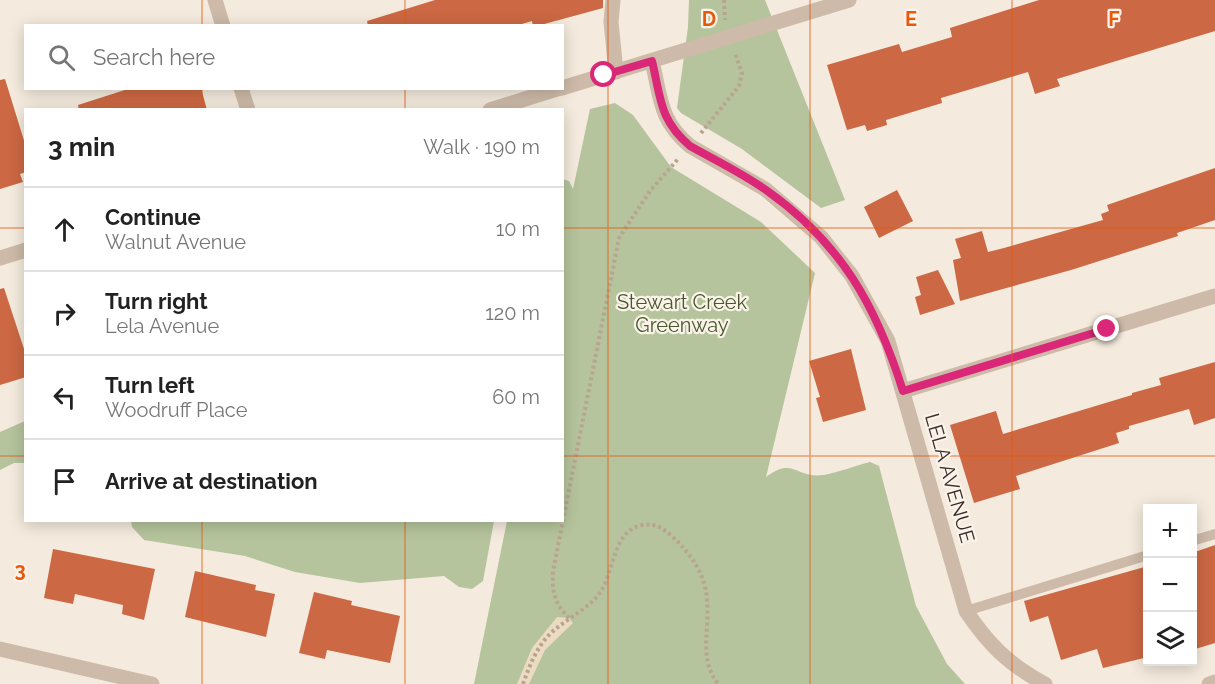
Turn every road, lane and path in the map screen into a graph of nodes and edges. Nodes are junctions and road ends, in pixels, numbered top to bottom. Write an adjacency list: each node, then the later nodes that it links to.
1 (215, 0): 5 (street)
2 (613, 0): 8 (street)
3 (724, 0): 6 (path)
4 (849, 0): 6 (street)
5 (222, 24)
6 (729, 38): 7 (street); 14 (path)
7 (652, 61): 8 (street); 19 (street, LELA AVENUE)
8 (616, 72): 9 (street)
9 (564, 87)
10 (242, 90): 12 (street)
11 (555, 90): 13 (street)
12 (247, 108)
13 (496, 108)
14 (697, 138)
15 (678, 159): 20 (path)
16 (24, 251): 17 (street)
17 (0, 258)
18 (1215, 296): 19 (street)
19 (903, 391): 25 (street, LELA AVENUE)
20 (564, 516)
21 (563, 522): 26 (path)
22 (1215, 534): 23 (lane)
23 (1197, 539)
24 (1143, 557): 25 (lane)
25 (966, 611): 32 (street, LELA AVENUE)
26 (569, 618): 30 (path); 31 (path)
27 (0, 649): 29 (street)
28 (1215, 682): 33 (street)
29 (152, 684)
30 (523, 684)
31 (718, 684)
32 (1045, 684)
33 (1209, 684)

